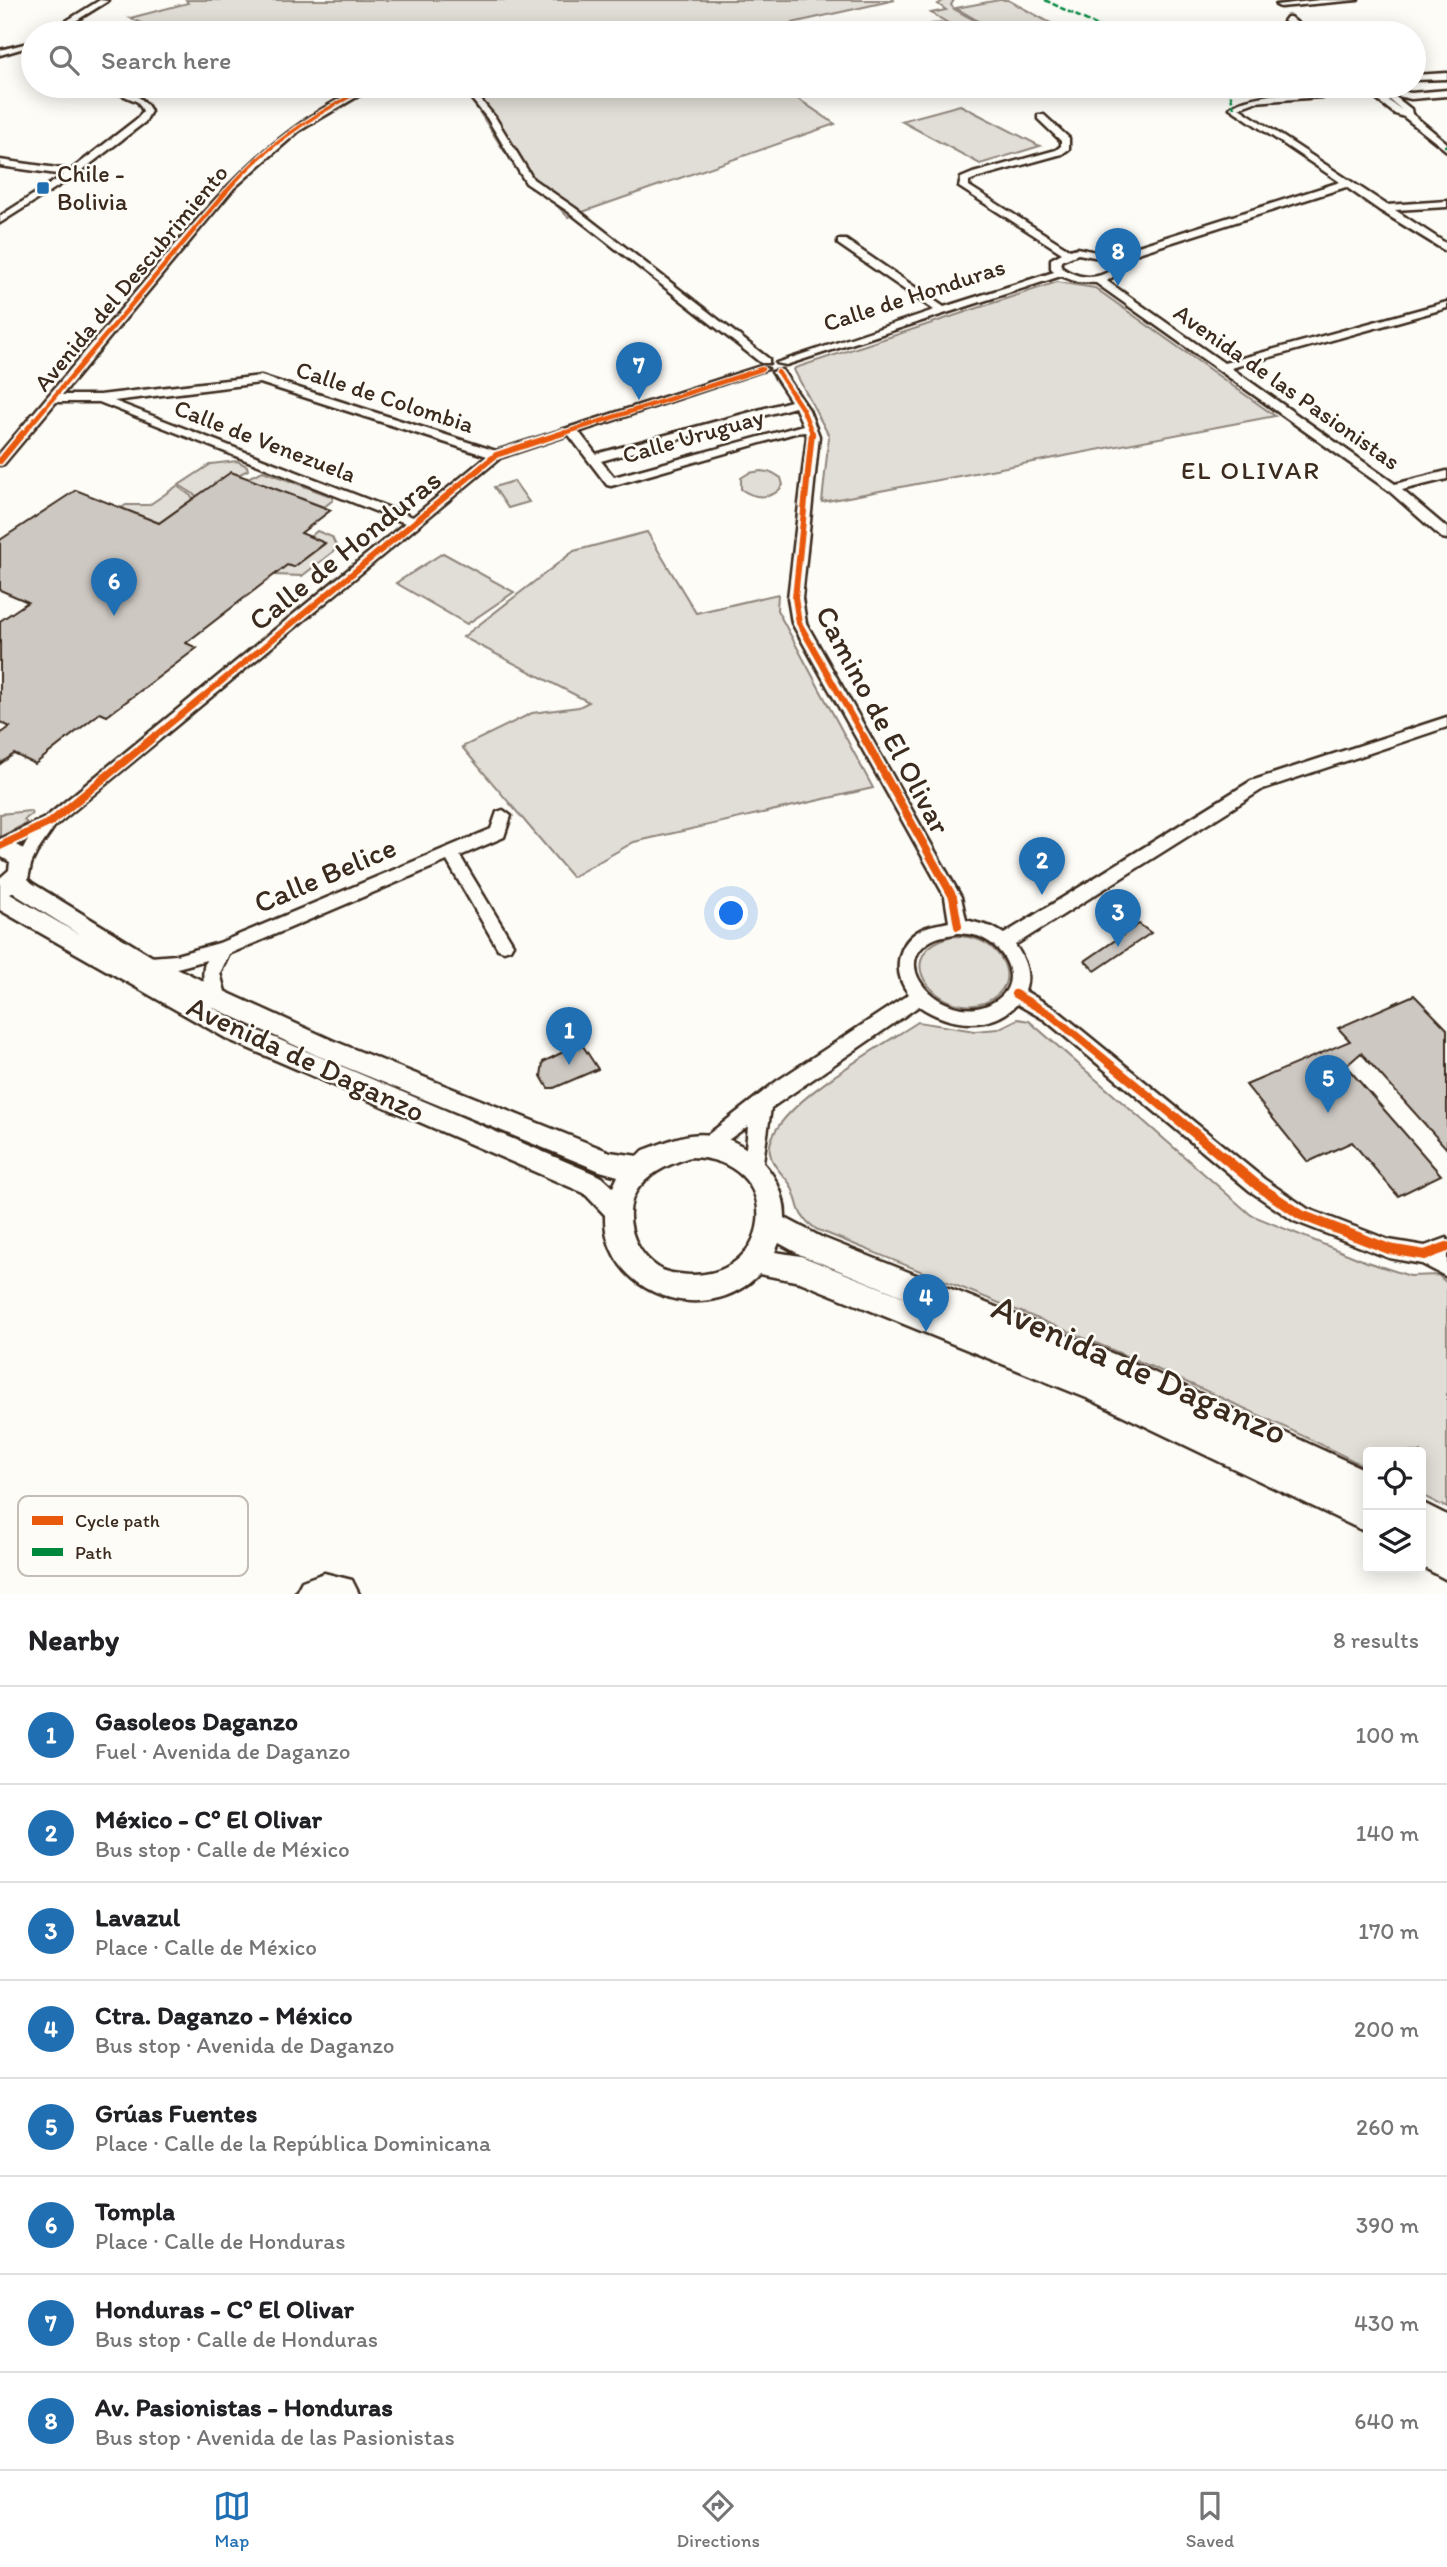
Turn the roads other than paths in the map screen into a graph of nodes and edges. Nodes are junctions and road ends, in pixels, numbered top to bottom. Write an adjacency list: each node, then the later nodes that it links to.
1 (1354, 0): 3 (street)
2 (104, 1): 5 (street)
3 (1280, 5)
4 (1287, 19): 6 (street)
5 (71, 21)
6 (1290, 21)
7 (21, 49): 8 (street)
8 (0, 52)
9 (1447, 76): 10 (street)
10 (1426, 77)
11 (1447, 93): 12 (street)
12 (1426, 95)
13 (136, 98): 23 (street)
14 (345, 98): 39 (street, Avenida del Descubrimiento)
15 (475, 98): 36 (street)
16 (1263, 98): 24 (street)
17 (1379, 98): 19 (street)
18 (1396, 98): 19 (street)
19 (1407, 115): 21 (street)
20 (1041, 117): 30 (street)
21 (1447, 148)
22 (0, 163): 23 (street)
23 (73, 173): 27 (street)
24 (1345, 184): 26 (street); 31 (street)
25 (1447, 204): 26 (street)
26 (1382, 208): 29 (street)
27 (0, 220)
28 (842, 242): 35 (street)
29 (1447, 249)
30 (1068, 253): 31 (street); 32 (street)
31 (1109, 259): 33 (street)
32 (1061, 273): 33 (street); 35 (street, Calle de Honduras)
33 (1100, 280): 38 (street, Avenida de las Pasionistas)
34 (1447, 305): 38 (street)
35 (942, 311): 37 (street, Calle de Honduras)
36 (763, 365): 37 (street); 43 (street, Calle de Honduras)
37 (780, 367): 41 (street, Camino de El Olivar)
38 (1222, 367): 48 (street, Avenida de las Pasionistas)
39 (55, 398): 40 (street); 46 (street, Avenida del Descubrimiento)
40 (100, 399): 44 (street, Calle de Colombia); 49 (street, Calle de Venezuela)
41 (799, 403): 42 (street, Camino de El Olivar); 45 (street)
42 (810, 428): 45 (street, Calle Uruguay); 57 (street, Camino de El Olivar)
43 (571, 430): 44 (street, Calle de Honduras); 45 (street, Calle Uruguay)
44 (496, 455): 49 (street, Calle de Honduras)
45 (593, 459)
46 (0, 461)
47 (1447, 475): 48 (street)
48 (1393, 488): 50 (street, Avenida de las Pasionistas)
49 (414, 522): 53 (street, Calle de Honduras)
50 (1447, 534)
51 (1447, 722): 58 (street)
52 (503, 816): 55 (street, Calle Belice)
53 (51, 822): 54 (street, Calle de Honduras); 56 (street, Calle de Honduras)
54 (0, 847): 56 (main road)
55 (450, 853): 59 (street); 60 (street, Calle Belice)
56 (9, 884): 61 (main road, Avenida de Daganzo); 69 (main road, Avenida de Daganzo)
57 (958, 926): 58 (street); 63 (street)
58 (1004, 943): 62 (street)
59 (504, 944)
60 (223, 949): 61 (street, Calle Belice); 64 (street)
61 (143, 963): 64 (main road, Avenida de Daganzo)
62 (1015, 994): 63 (street); 72 (street)
63 (919, 997): 65 (street)
64 (218, 999): 67 (main road, Avenida de Daganzo)
65 (762, 1107): 66 (street); 68 (street)
66 (708, 1146): 67 (main road); 68 (main road)
67 (638, 1167): 69 (main road)
68 (754, 1169): 70 (main road)
69 (616, 1208): 73 (main road)
70 (773, 1225): 73 (main road); 75 (main road, Avenida de Daganzo)
71 (1447, 1247): 72 (street)
72 (1425, 1255): 74 (street)
73 (757, 1261): 76 (main road, Avenida de Daganzo)
74 (1447, 1267)
75 (1363, 1486)
76 (1363, 1516)
77 (1426, 1520): 78 (main road)
78 (1447, 1532)
79 (1426, 1551): 80 (main road)
80 (1447, 1564)
81 (307, 1594): 82 (street)
82 (347, 1594)

